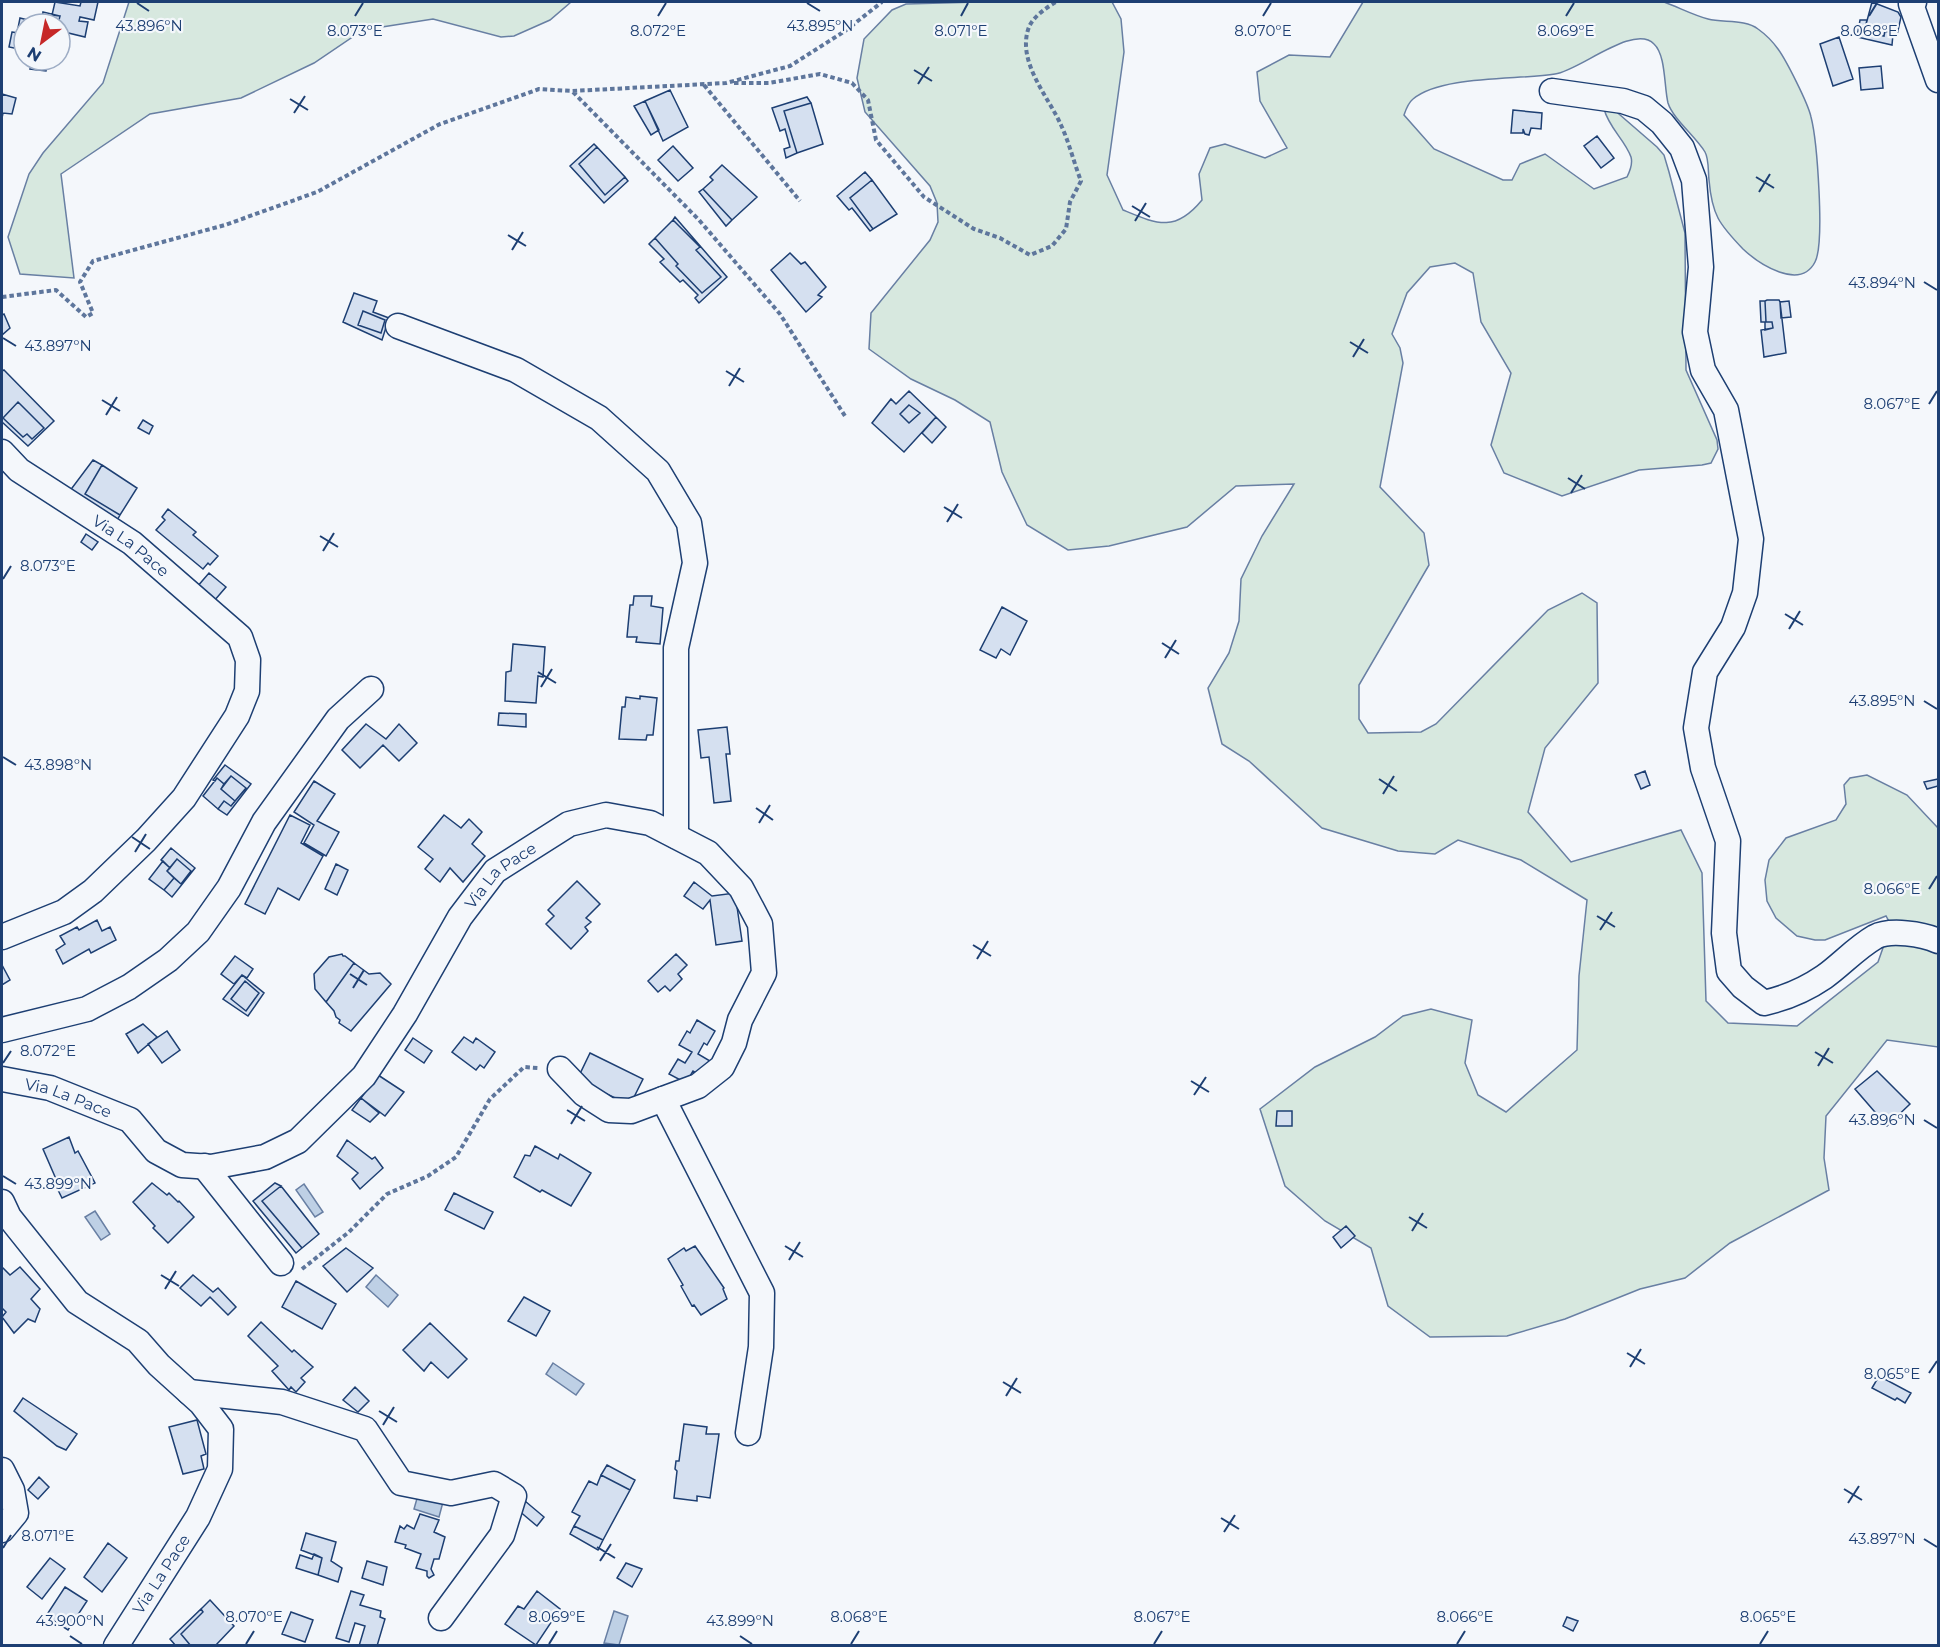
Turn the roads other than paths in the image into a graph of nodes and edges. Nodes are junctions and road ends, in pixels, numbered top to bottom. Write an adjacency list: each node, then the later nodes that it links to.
1 (1914, 2): 2 (street)
2 (1938, 80)
3 (1552, 91): 9 (street)
4 (398, 327): 7 (street)
5 (2, 452): 8 (street, Via La Pace)
6 (371, 689): 10 (street)
7 (676, 836): 13 (street, Via La Pace); 14 (street, Via La Pace)
8 (2, 937)
9 (1938, 941)
10 (2, 1030)
11 (560, 1069): 13 (street, Via La Pace)
12 (2, 1080): 14 (street, Via La Pace)
13 (663, 1099): 18 (street)
14 (204, 1166): 16 (street)
15 (2, 1202): 17 (street, Via La Pace)
16 (281, 1263)
17 (189, 1392): 21 (street); 22 (street, Via La Pace)
18 (748, 1433)
19 (2, 1470): 20 (street)
20 (2, 1530)
21 (441, 1618)
22 (116, 1646)

